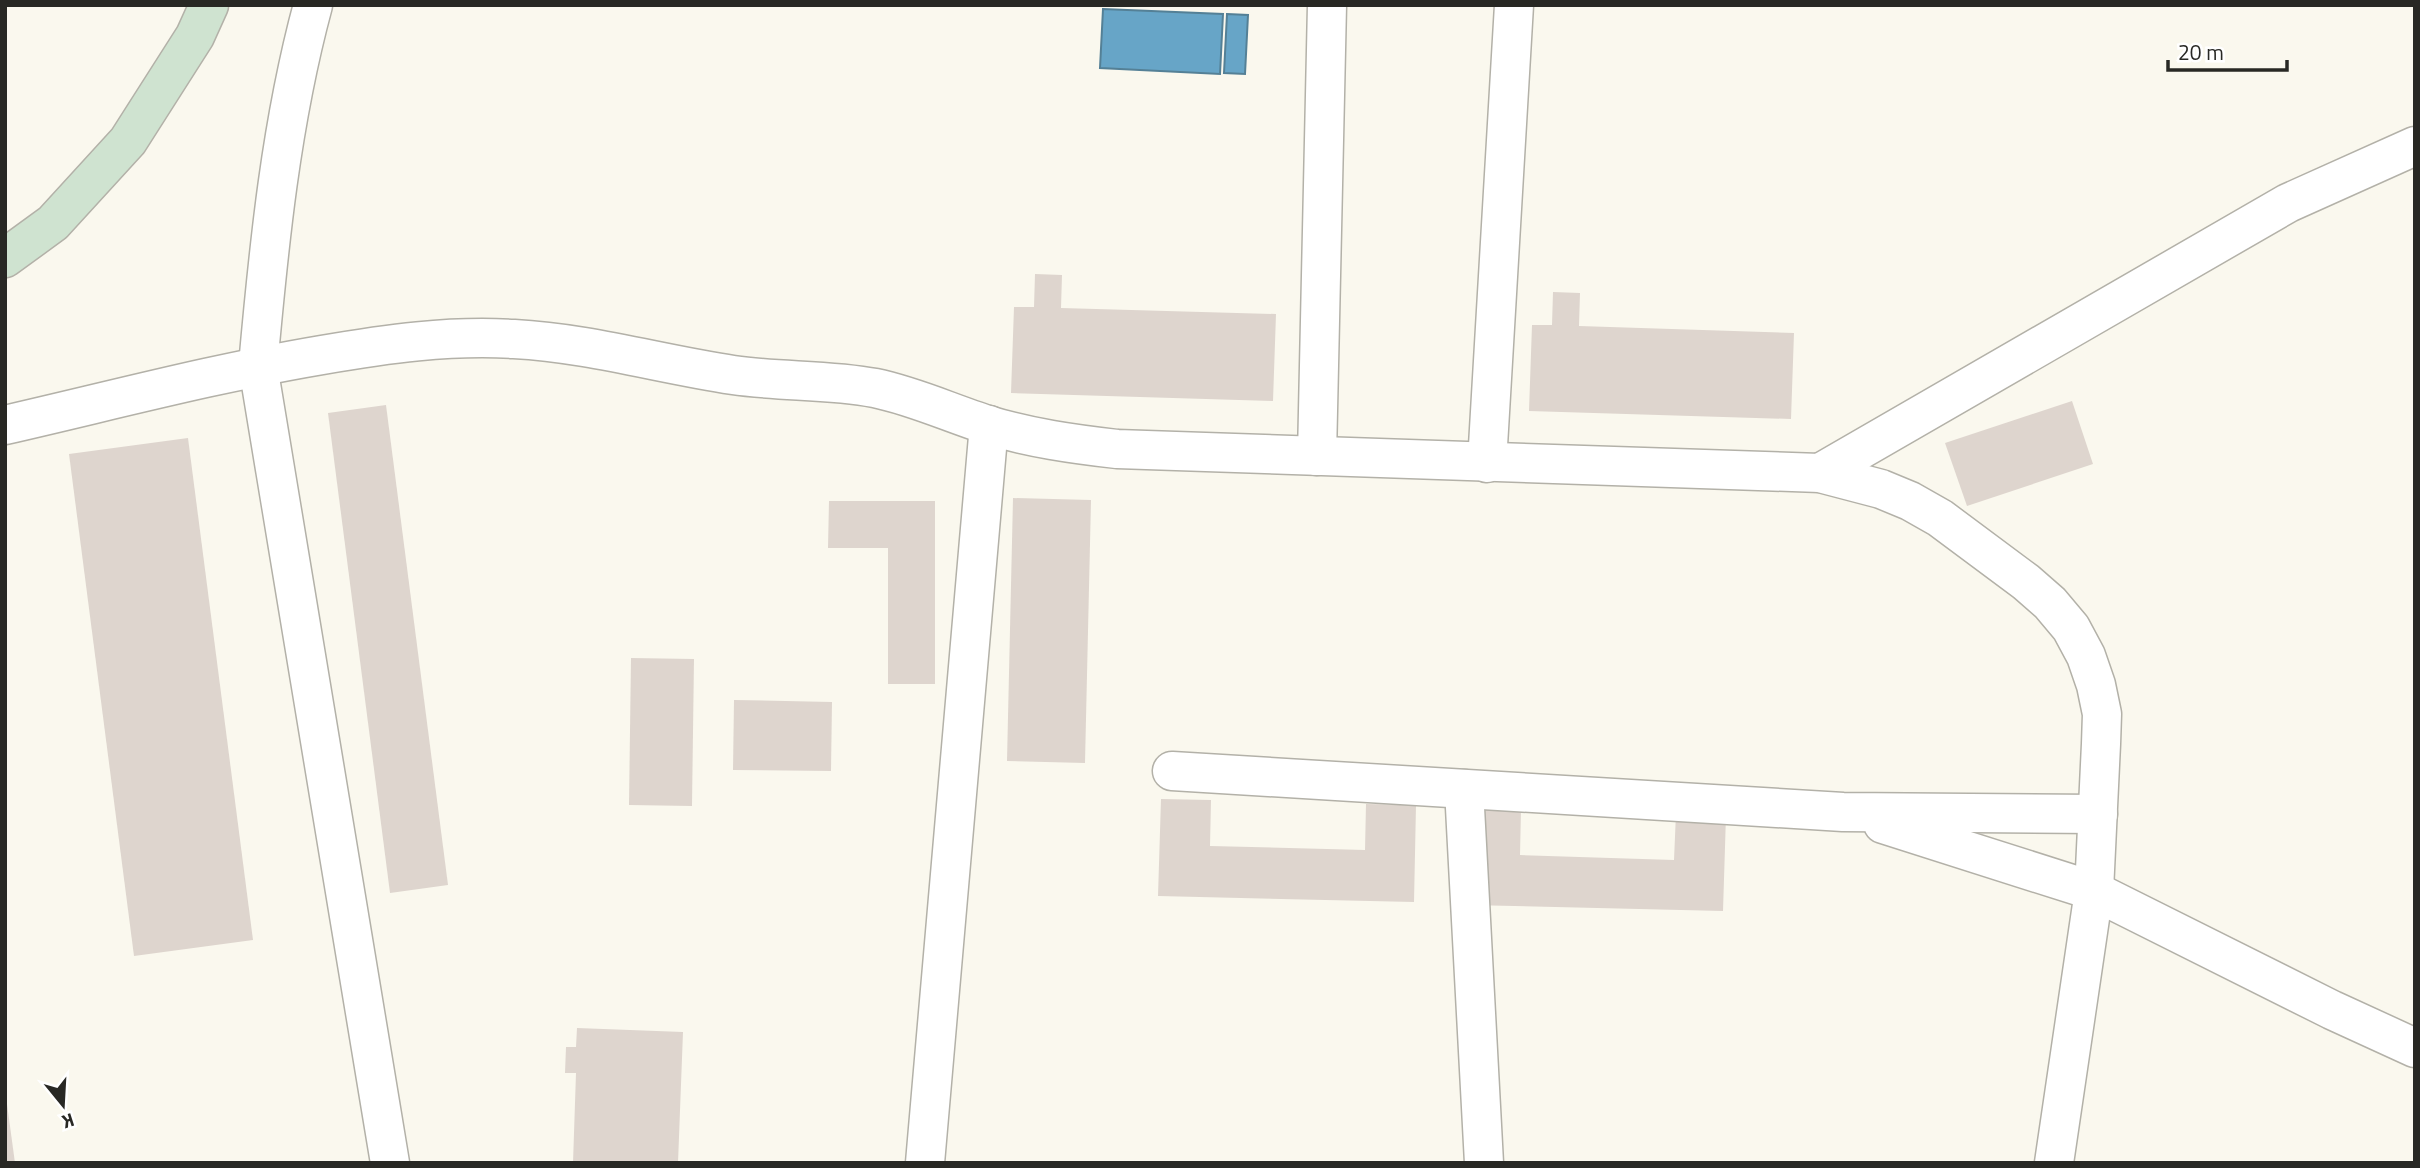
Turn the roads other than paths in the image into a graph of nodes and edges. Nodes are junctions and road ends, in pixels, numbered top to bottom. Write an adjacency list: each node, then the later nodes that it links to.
1 (209, 5): 6 (street)
2 (313, 5): 7 (street)
3 (1327, 5): 10 (street)
4 (1514, 5): 11 (street)
5 (2415, 146): 12 (street)
6 (5, 258)
7 (258, 366): 8 (street); 9 (street); 19 (street)
8 (5, 425)
9 (989, 425): 10 (street); 20 (street)
10 (1317, 456): 11 (street)
11 (1487, 463): 12 (street)
12 (1820, 473): 16 (street)
13 (1172, 771): 14 (street)
14 (1464, 789): 15 (street); 21 (street)
15 (1843, 812): 16 (street); 17 (street)
16 (2098, 814): 17 (street)
17 (2094, 891): 18 (street); 22 (street)
18 (2415, 1048)
19 (390, 1163)
20 (925, 1163)
21 (1484, 1163)
22 (2054, 1163)

